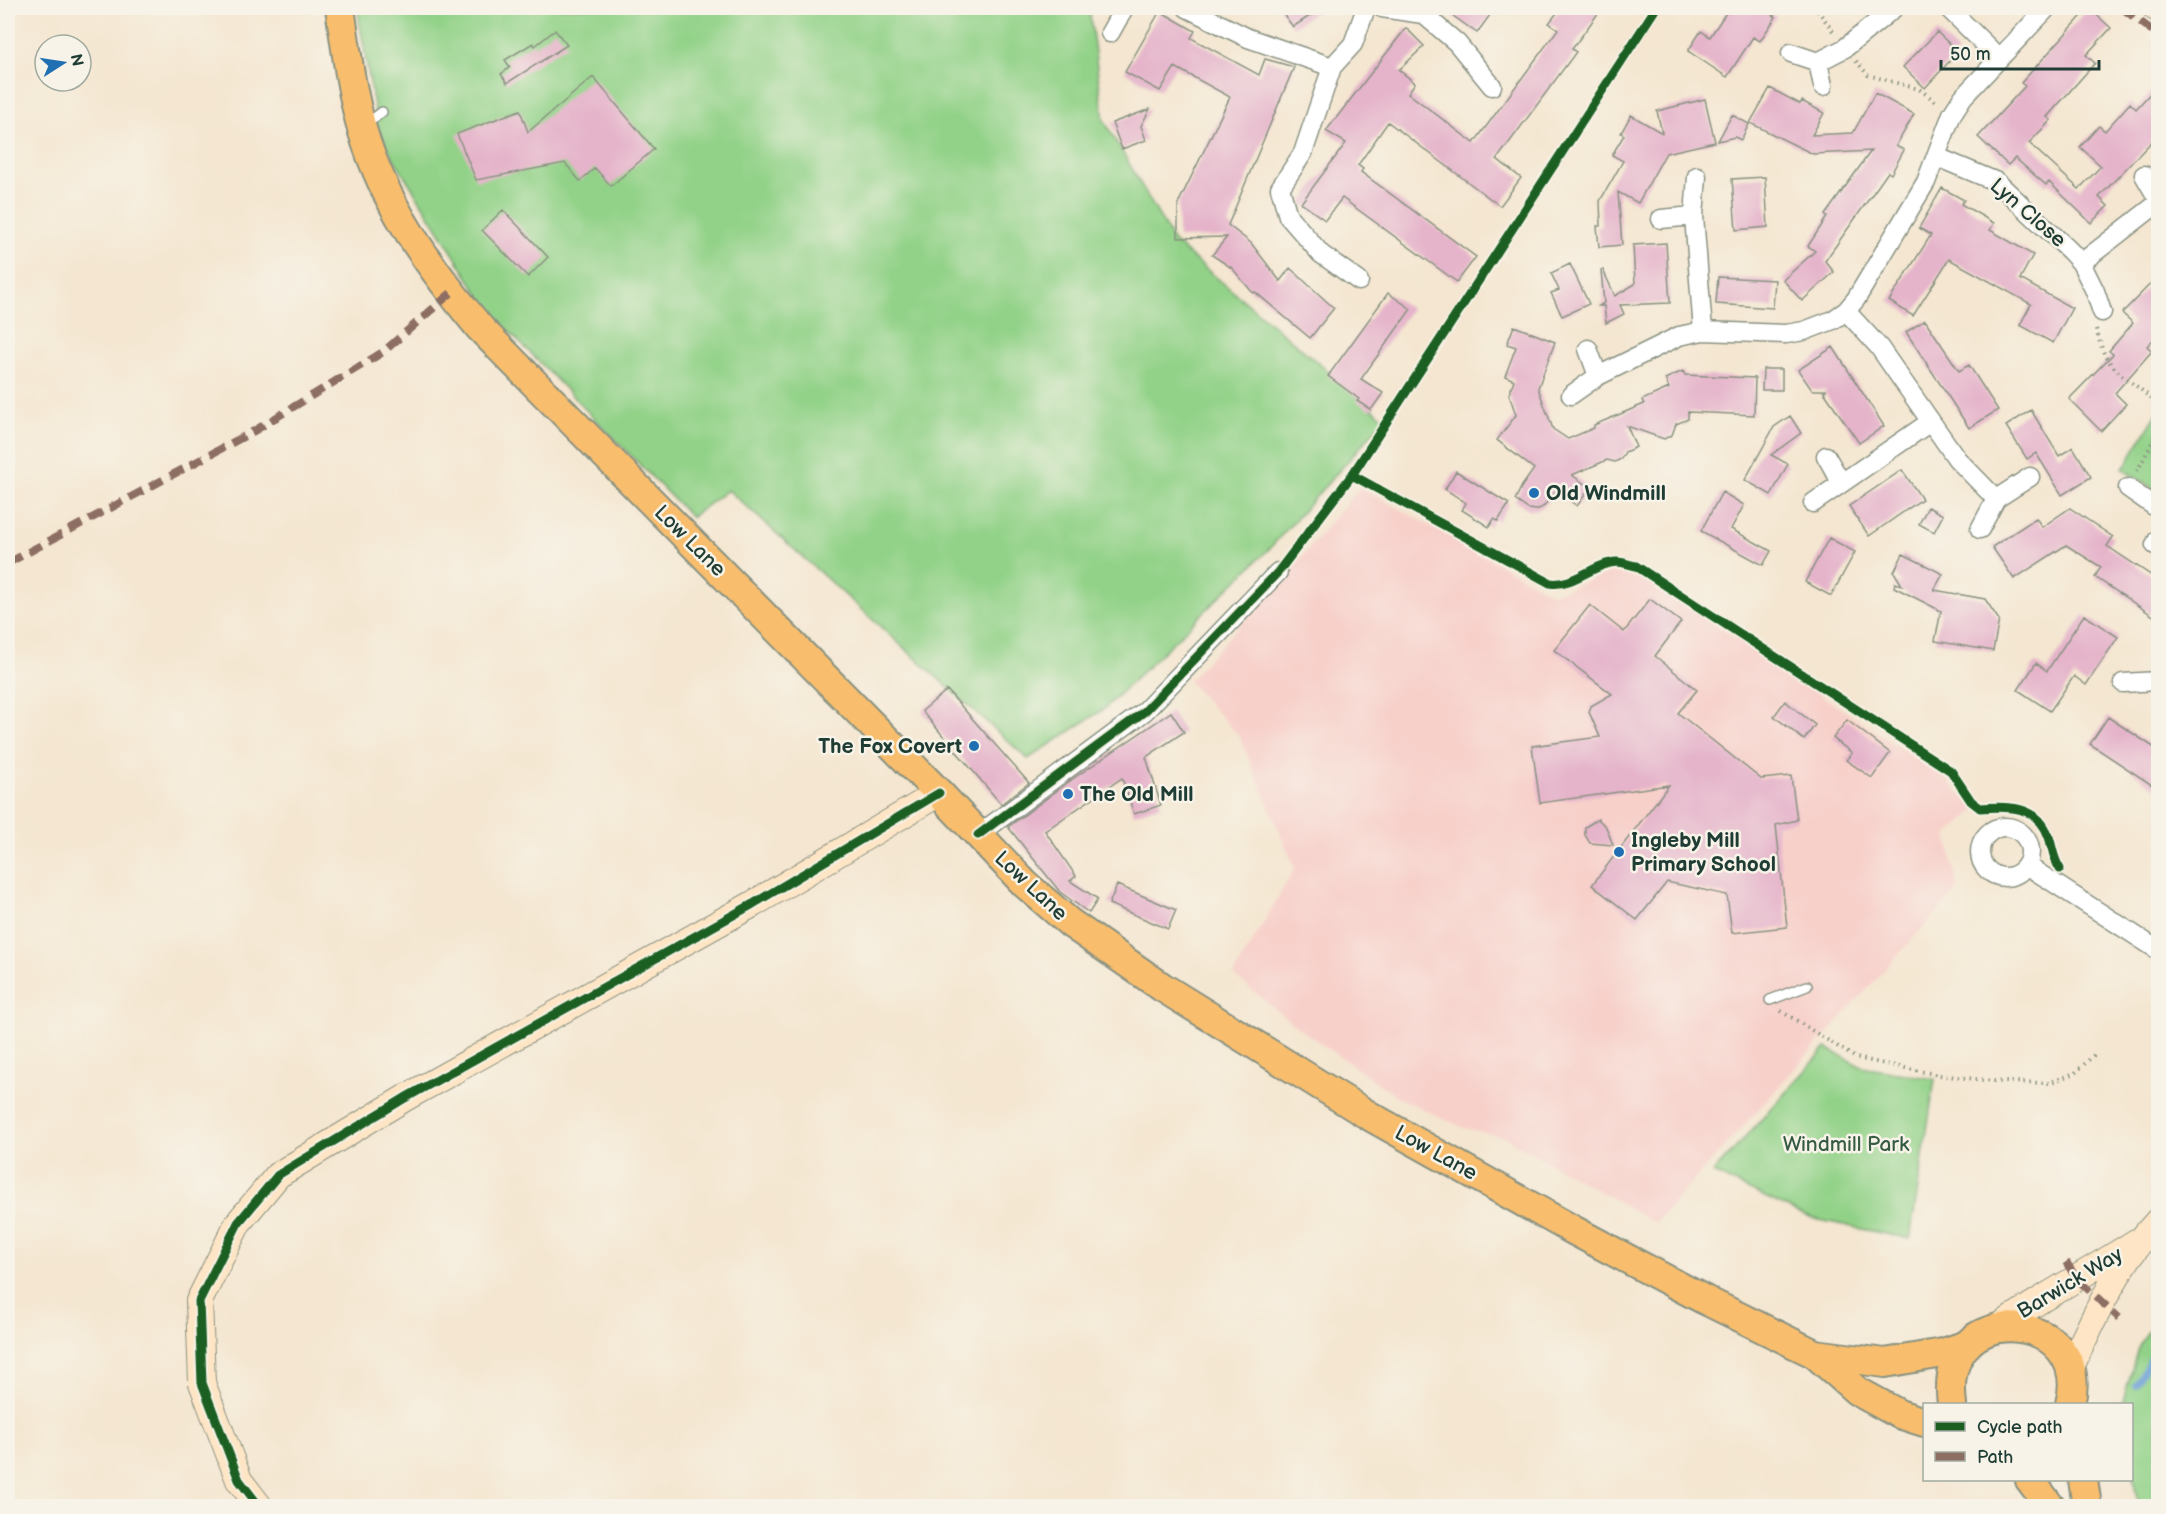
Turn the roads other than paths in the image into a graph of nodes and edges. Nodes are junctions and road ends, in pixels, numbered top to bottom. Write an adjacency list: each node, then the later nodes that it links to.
1 (340, 8): 42 (main road, Low Lane)
2 (1124, 8): 9 (street)
3 (1187, 8): 13 (street)
4 (1366, 8): 13 (street)
5 (1382, 8): 14 (street)
6 (1894, 8): 12 (street)
7 (1948, 8): 11 (street)
8 (2047, 8): 11 (street)
9 (1110, 33)
10 (1791, 53): 12 (street)
11 (1999, 58): 16 (street)
12 (1818, 62): 15 (street)
13 (1332, 67): 23 (street)
14 (1492, 86)
15 (1823, 86)
16 (1937, 157): 22 (street, Lyn Close); 24 (street)
17 (2144, 175): 19 (street, Lyn Close)
18 (1697, 176): 20 (street)
19 (2158, 201): 22 (street, Lyn Close)
20 (1694, 216): 21 (street); 26 (street)
21 (1661, 219)
22 (2081, 263): 25 (street, Lyn Close)
23 (1359, 281)
24 (1846, 311): 26 (street); 30 (street)
25 (2102, 312)
26 (1703, 331): 28 (street)
27 (1588, 349): 28 (street)
28 (1599, 376): 29 (street)
29 (1570, 394)
30 (1930, 423): 33 (street); 35 (street)
31 (1826, 456): 33 (street)
32 (2030, 477): 35 (street)
33 (1841, 482): 36 (street)
34 (2128, 488): 37 (street)
35 (1996, 499): 38 (street)
36 (1813, 503)
37 (2158, 509)
38 (1980, 529)
39 (1278, 572): 43 (street)
40 (2158, 681): 41 (street)
41 (2123, 683)
42 (939, 793): 43 (main road, Low Lane); 57 (street)
43 (978, 835): 51 (main road, Low Lane)
44 (2026, 865): 45 (street)
45 (2158, 950)
46 (1807, 986): 47 (lane)
47 (1770, 1000)
48 (2150, 1230): 49 (street, Barwick Way); 52 (street, Barwick Way)
49 (1999, 1327): 50 (main road, Low Lane); 52 (main road)
50 (1967, 1345): 51 (main road, Low Lane); 53 (main road)
51 (1815, 1354): 54 (main road, Low Lane)
52 (2071, 1393)
53 (1953, 1403)
54 (1923, 1422)
55 (2031, 1481): 58 (main road)
56 (2083, 1481): 59 (main road)
57 (259, 1506)
58 (2050, 1506)
59 (2087, 1506)

